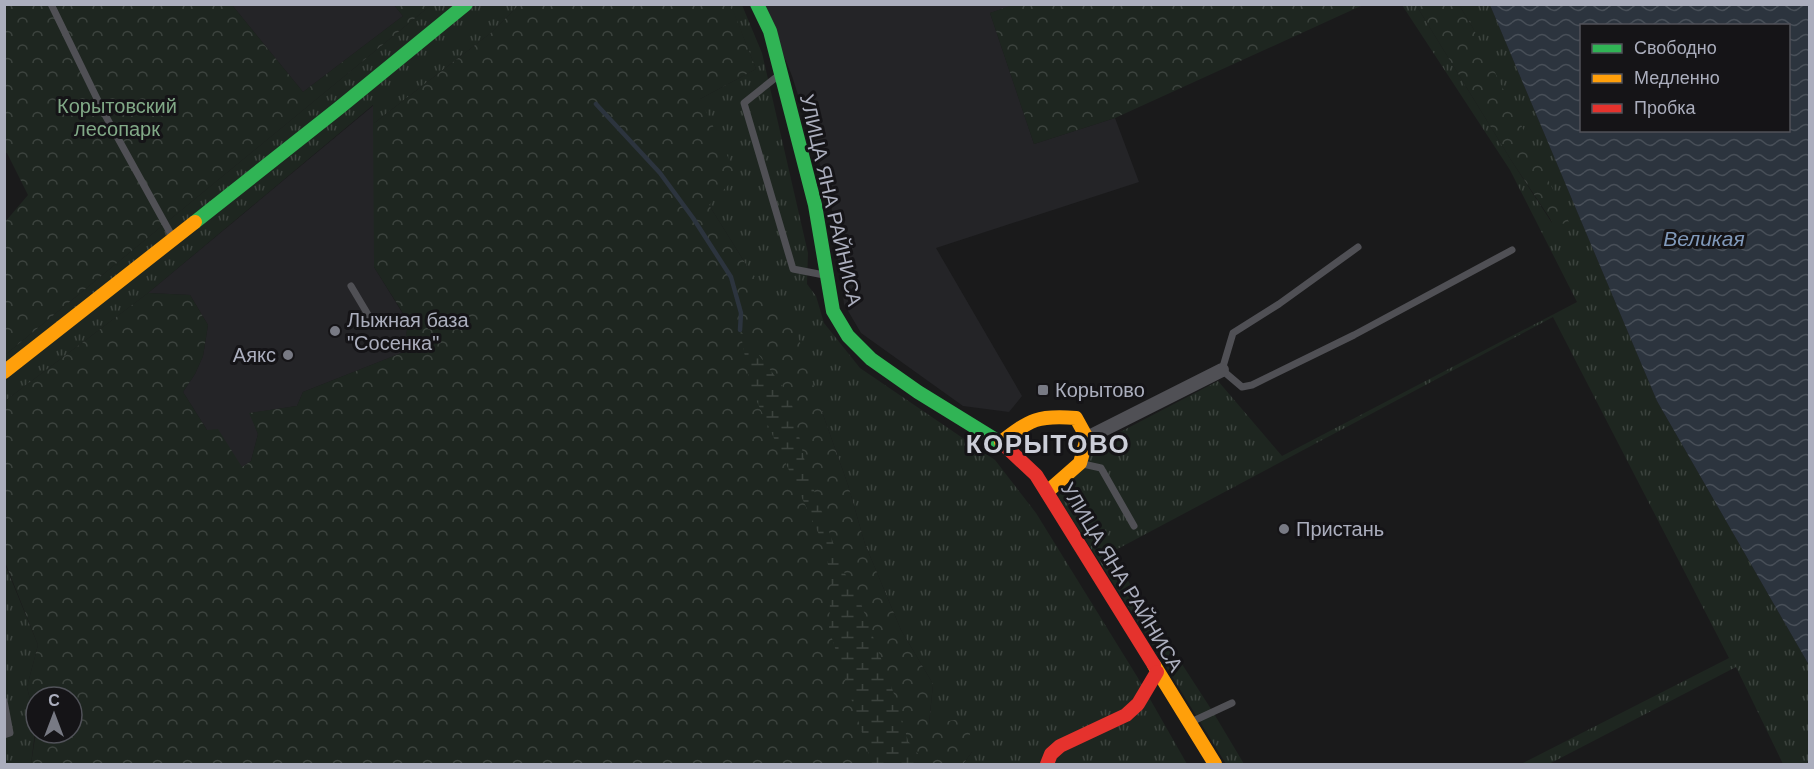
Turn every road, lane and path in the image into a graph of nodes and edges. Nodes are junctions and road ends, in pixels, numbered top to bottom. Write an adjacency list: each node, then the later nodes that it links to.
1 (51, 4): 5 (lane)
2 (466, 4): 5 (street)
3 (757, 4): 4 (street, УЛИЦА ЯНА РАЙНИСА)
4 (781, 73): 8 (street, УЛИЦА ЯНА РАЙНИСА); 8 (lane)
5 (174, 239): 12 (street)
6 (1358, 247): 11 (lane)
7 (1512, 250): 11 (lane)
8 (827, 276): 14 (street, УЛИЦА ЯНА РАЙНИСА)
9 (351, 286): 10 (lane)
10 (373, 323)
11 (1222, 370): 13 (street)
12 (4, 372)
13 (1087, 438): 14 (street); 15 (street)
14 (1001, 442): 16 (street, УЛИЦА ЯНА РАЙНИСА)
15 (1080, 463): 16 (street); 17 (lane)
16 (1047, 492): 18 (street, УЛИЦА ЯНА РАЙНИСА)
17 (1134, 526)
18 (1157, 672): 21 (street, УЛИЦА ЯНА РАЙНИСА); 23 (street)
19 (4, 701): 22 (lane)
20 (1232, 703): 21 (lane)
21 (1188, 723): 24 (street, УЛИЦА ЯНА РАЙНИСА)
22 (4, 735)
23 (1047, 765)
24 (1215, 765)

